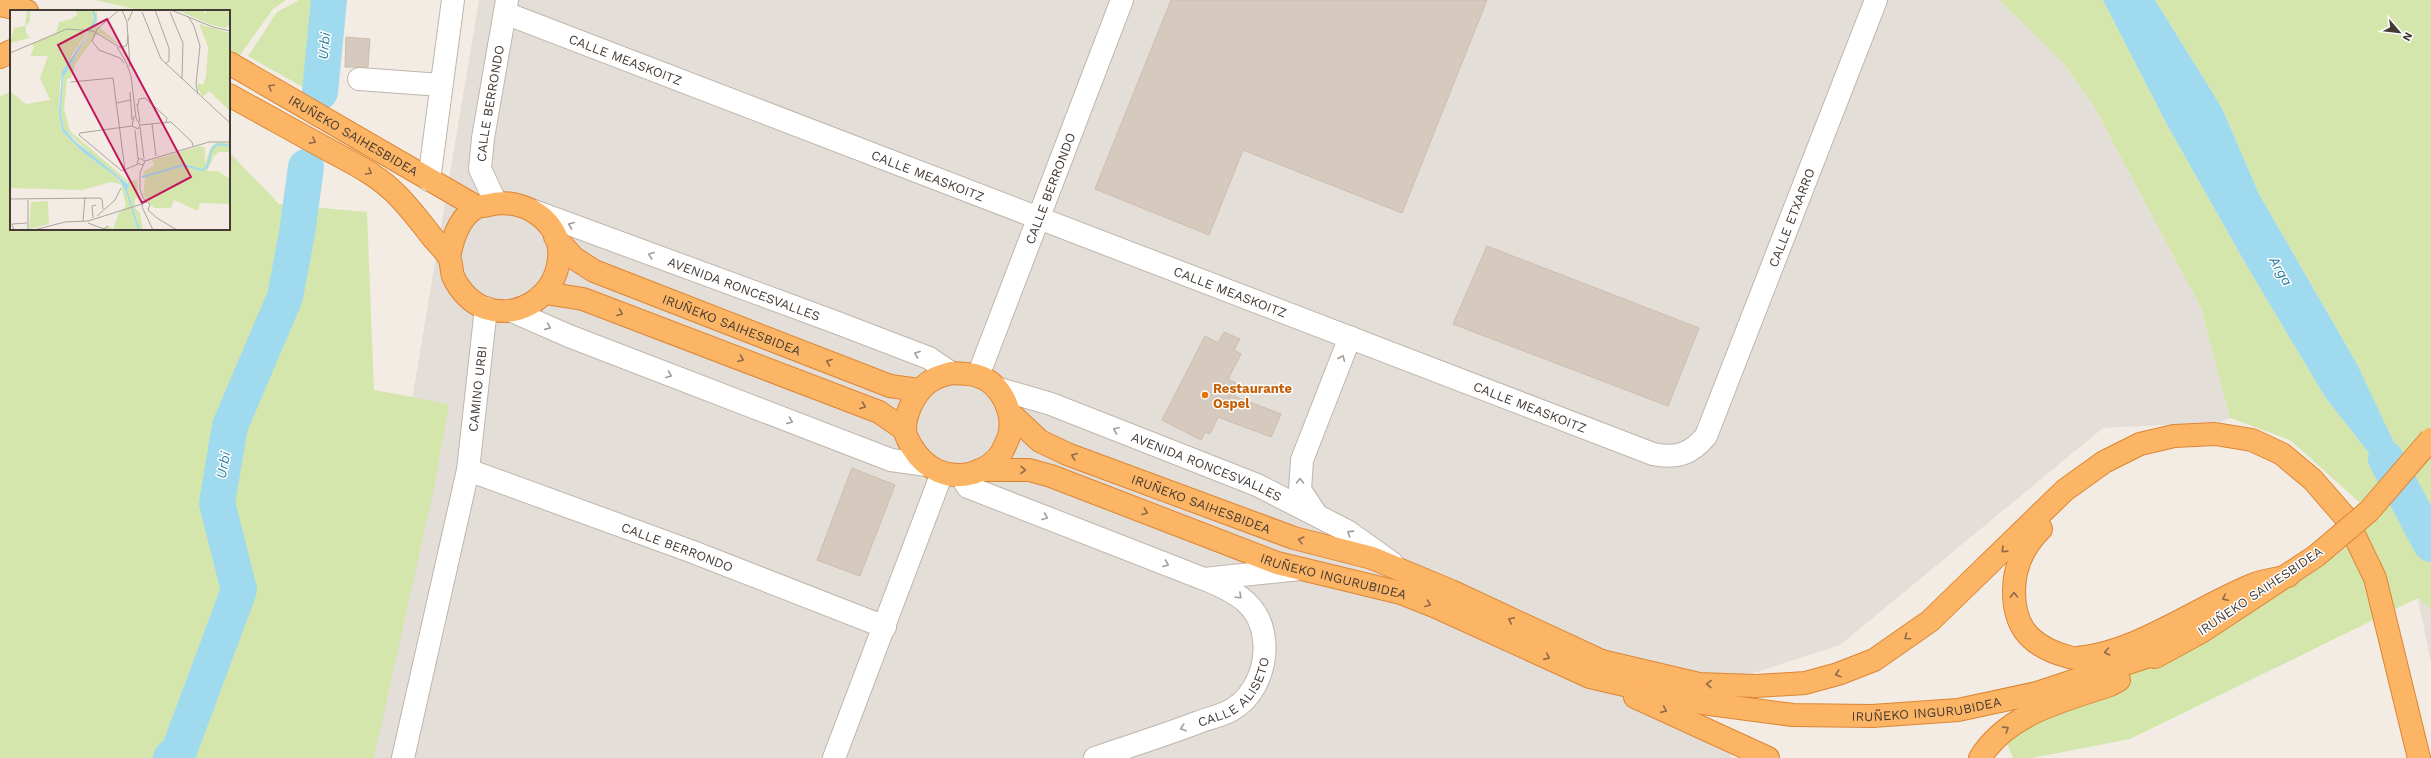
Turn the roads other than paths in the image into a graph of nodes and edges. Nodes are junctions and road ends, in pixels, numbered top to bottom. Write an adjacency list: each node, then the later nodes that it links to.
1 (453, 0): 11 (street)
2 (1122, 0): 16 (street, CALLE BERRONDO)
3 (1876, 0): 29 (street, CALLE ETXARRO)
4 (0, 5): 6 (highway)
5 (506, 6): 14 (street, CALLE BERRONDO); 16 (street, CALLE MEASKOITZ)
6 (22, 10)
7 (10, 52): 8 (highway)
8 (0, 57)
9 (230, 64): 13 (highway, IRUÑEKO SAIHESBIDEA, one-way to 9)
10 (359, 79): 11 (street)
11 (441, 85): 13 (street)
12 (230, 96): 18 (highway, IRUÑEKO SAIHESBIDEA, one-way to 18)
13 (429, 180): 14 (highway, IRUÑEKO SAIHESBIDEA)
14 (487, 205): 15 (highway); 18 (highway)
15 (534, 211): 17 (highway); 23 (street, AVENIDA RONCESVALLES, one-way to 15)
16 (1038, 217): 22 (street, CALLE MEASKOITZ); 24 (street, CALLE BERRONDO)
17 (555, 237): 19 (highway); 26 (highway, IRUÑEKO SAIHESBIDEA, one-way to 17)
18 (450, 258): 20 (highway)
19 (545, 293): 21 (highway); 28 (highway, one-way to 28)
20 (486, 308): 21 (highway); 31 (street, CAMINO URBI)
21 (512, 311): 33 (street, one-way to 33)
22 (1350, 337): 29 (street, CALLE MEASKOITZ); 35 (street, one-way to 22)
23 (951, 373): 24 (highway); 26 (highway)
24 (978, 376): 25 (highway)
25 (996, 388): 27 (highway); 35 (street, AVENIDA RONCESVALLES, one-way to 25)
26 (920, 390): 28 (highway)
27 (1010, 413): 32 (highway); 37 (highway, IRUÑEKO SAIHESBIDEA, one-way to 27)
28 (905, 430): 33 (highway)
29 (1706, 436)
30 (2431, 439): 38 (highway, IRUÑEKO SAIHESBIDEA, bridge)
31 (468, 470): 40 (street, CALLE BERRONDO); 43 (street, CAMINO URBI)
32 (984, 470): 33 (highway); 36 (highway, IRUÑEKO INGURUBIDEA, one-way to 36)
33 (943, 472): 39 (street, one-way to 39); 40 (street)
34 (2313, 480): 38 (highway, one-way to 34); 42 (highway, one-way to 42); 48 (highway)
35 (1316, 514): 37 (street, AVENIDA RONCESVALLES, one-way to 35)
36 (1300, 569): 39 (street); 42 (highway, IRUÑEKO INGURUBIDEA, one-way to 42)
37 (1405, 571): 42 (highway, IRUÑEKO INGURUBIDEA, one-way to 37)
38 (2288, 576): 41 (highway, IRUÑEKO SAIHESBIDEA)
39 (1204, 579): 45 (street, CALLE ALISETO, one-way to 45)
40 (885, 627): 44 (street)
41 (2167, 650): 42 (highway, IRUÑEKO INGURUBIDEA); 47 (highway, one-way to 41)
42 (1594, 668): 46 (highway, one-way to 46)
43 (404, 758)
44 (834, 758)
45 (1095, 758)
46 (1768, 758)
47 (1980, 758)
48 (2419, 758)

